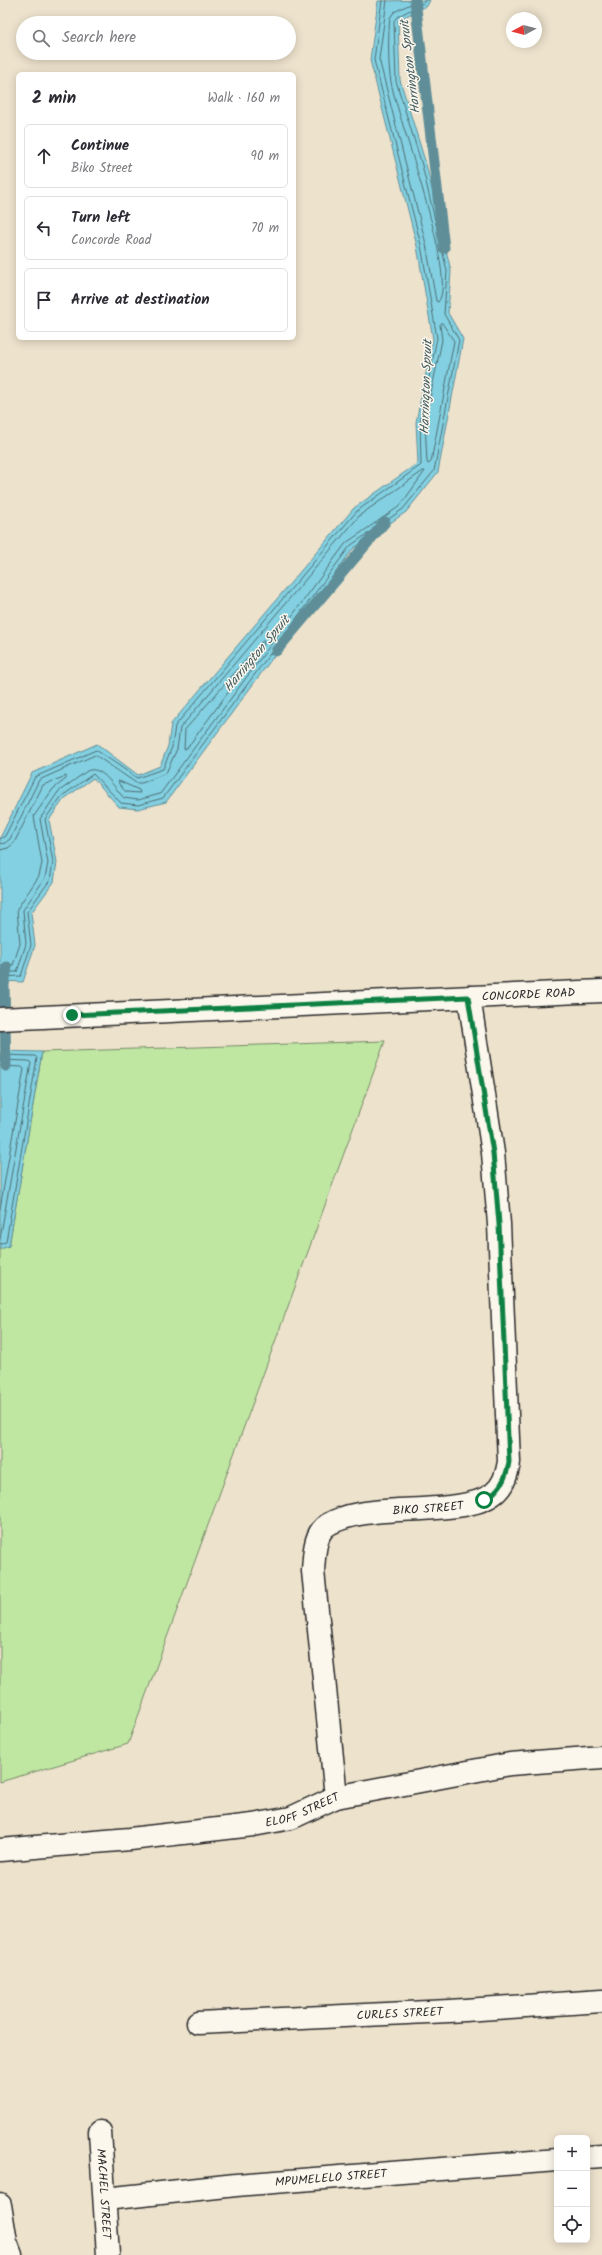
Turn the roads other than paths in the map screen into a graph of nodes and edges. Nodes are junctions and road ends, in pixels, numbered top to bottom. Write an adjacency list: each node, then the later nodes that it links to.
1 (602, 991): 2 (street, CONCORDE ROAD)
2 (468, 997): 3 (street, CONCORDE ROAD); 5 (street, BIKO STREET)
3 (0, 1019)
4 (602, 1757): 5 (street, ELOFF STREET)
5 (336, 1797): 6 (street, ELOFF STREET)
6 (0, 1850)
7 (602, 2001): 8 (street, CURLES STREET)
8 (198, 2023)
9 (100, 2132): 13 (street, MACHEL STREET)
10 (602, 2156): 11 (street)
11 (590, 2157)
12 (554, 2160): 13 (street, MPUMELELO STREET)
13 (106, 2199): 16 (street, MACHEL STREET)
14 (0, 2205): 15 (street)
15 (11, 2255)
16 (108, 2255)

